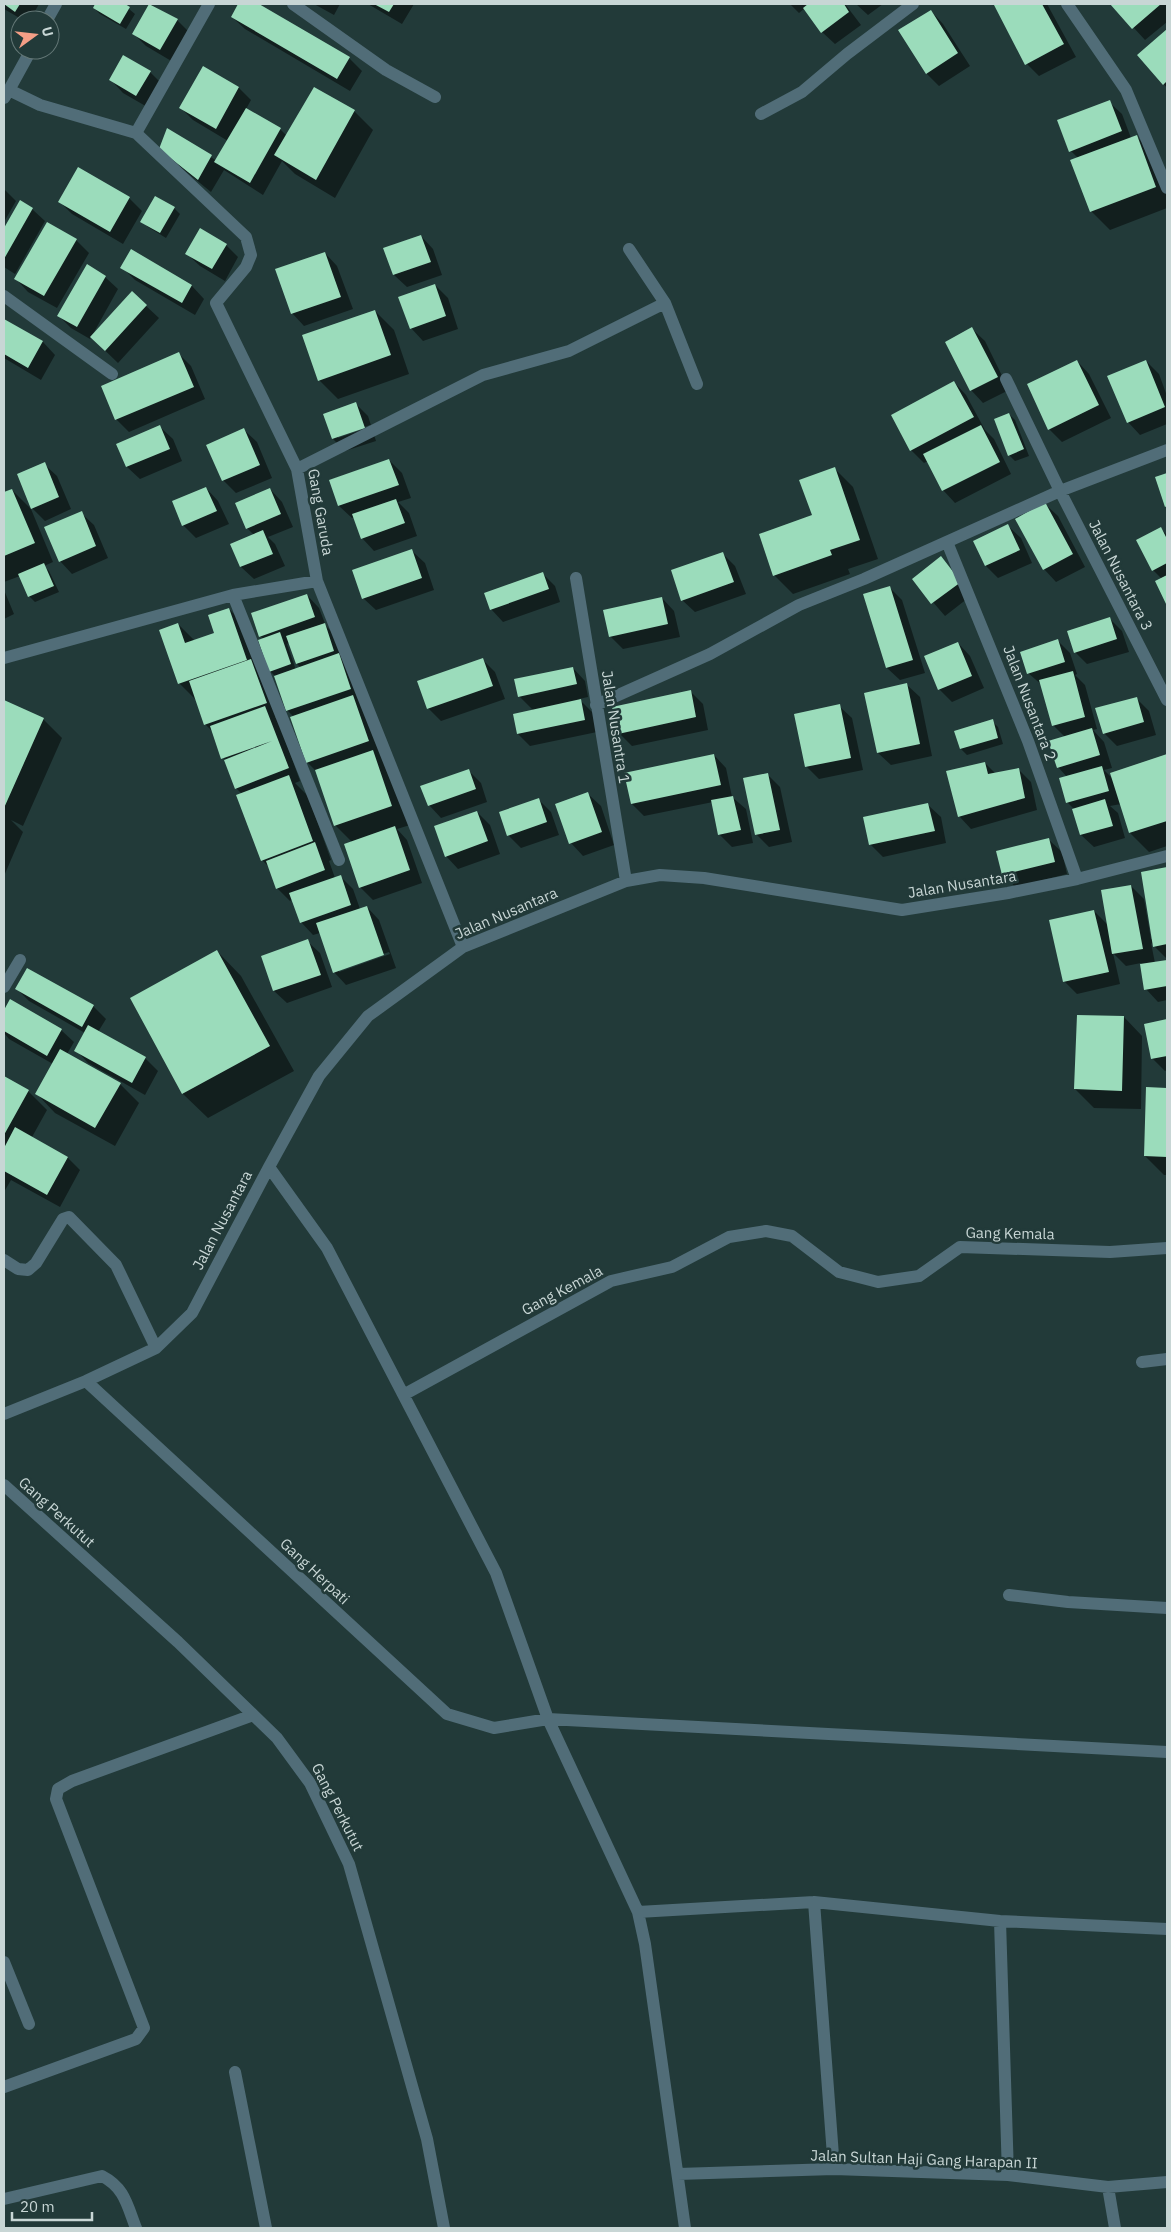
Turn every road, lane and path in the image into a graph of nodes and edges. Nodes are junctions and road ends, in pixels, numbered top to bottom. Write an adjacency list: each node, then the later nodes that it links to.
1 (209, 4): 9 (street)
2 (293, 4): 7 (street)
3 (913, 4): 8 (street)
4 (1066, 4): 10 (street)
5 (25, 60): 6 (street)
6 (6, 94): 9 (street)
7 (435, 97)
8 (761, 114)
9 (136, 133): 18 (street, Gang Garuda)
10 (1167, 188)
11 (629, 249): 13 (street)
12 (4, 296): 14 (street)
13 (666, 303): 16 (street); 18 (street)
14 (112, 374)
15 (1006, 379): 19 (street, Jalan Nusantara 3)
16 (697, 384)
17 (1167, 450): 19 (street)
18 (298, 469): 22 (street, Gang Garuda)
19 (1060, 491): 20 (street); 25 (street, Jalan Nusantara 3)
20 (947, 542): 26 (street); 29 (street, Jalan Nusantara 2)
21 (576, 578): 26 (street, Jalan Nusantra 1)
22 (317, 581): 23 (street); 31 (street, Gang Garuda)
23 (233, 596): 24 (street); 28 (street)
24 (4, 658)
25 (1167, 700)
26 (596, 705): 30 (street, Jalan Nusantra 1)
27 (1167, 856): 29 (street, Jalan Nusantara)
28 (339, 860)
29 (1077, 879): 30 (street, Jalan Nusantara)
30 (626, 881): 31 (street, Jalan Nusantara)
31 (463, 947): 34 (street, Jalan Nusantara)
32 (20, 960): 33 (street)
33 (4, 987)
34 (268, 1167): 37 (street, Jalan Nusantara); 41 (street)
35 (1167, 1248): 41 (street, Gang Kemala)
36 (4, 1260): 37 (street)
37 (156, 1348): 40 (street, Jalan Nusantara)
38 (1167, 1359): 39 (street)
39 (1142, 1362)
40 (86, 1381): 42 (street, Jalan Nusantara); 47 (street, Gang Herpati)
41 (404, 1394): 47 (street)
42 (4, 1414)
43 (4, 1485): 46 (street, Gang Perkutut)
44 (1009, 1595): 45 (street)
45 (1167, 1608)
46 (253, 1715): 56 (street); 65 (street, Gang Perkutut)
47 (548, 1719): 48 (street, Gang Herpati); 50 (street)
48 (1167, 1752)
49 (814, 1902): 50 (street); 51 (street); 57 (street)
50 (638, 1912): 58 (street)
51 (1000, 1921): 52 (street); 59 (street)
52 (1167, 1929)
53 (4, 1962): 54 (street)
54 (30, 2024)
55 (235, 2072): 64 (street)
56 (4, 2087)
57 (834, 2169): 58 (street, Jalan Sultan Haji Gang Harapan II); 59 (street, Jalan Sultan Haji Gang Harapan II)
58 (678, 2174): 66 (street)
59 (1008, 2175): 61 (street, Jalan Sultan Haji Gang Harapan II)
60 (1167, 2182): 61 (street, Jalan Sultan Haji Gang Harapan II)
61 (1108, 2186): 67 (street)
62 (4, 2199): 63 (street)
63 (136, 2228)
64 (266, 2228)
65 (444, 2228)
66 (685, 2228)
67 (1114, 2228)

